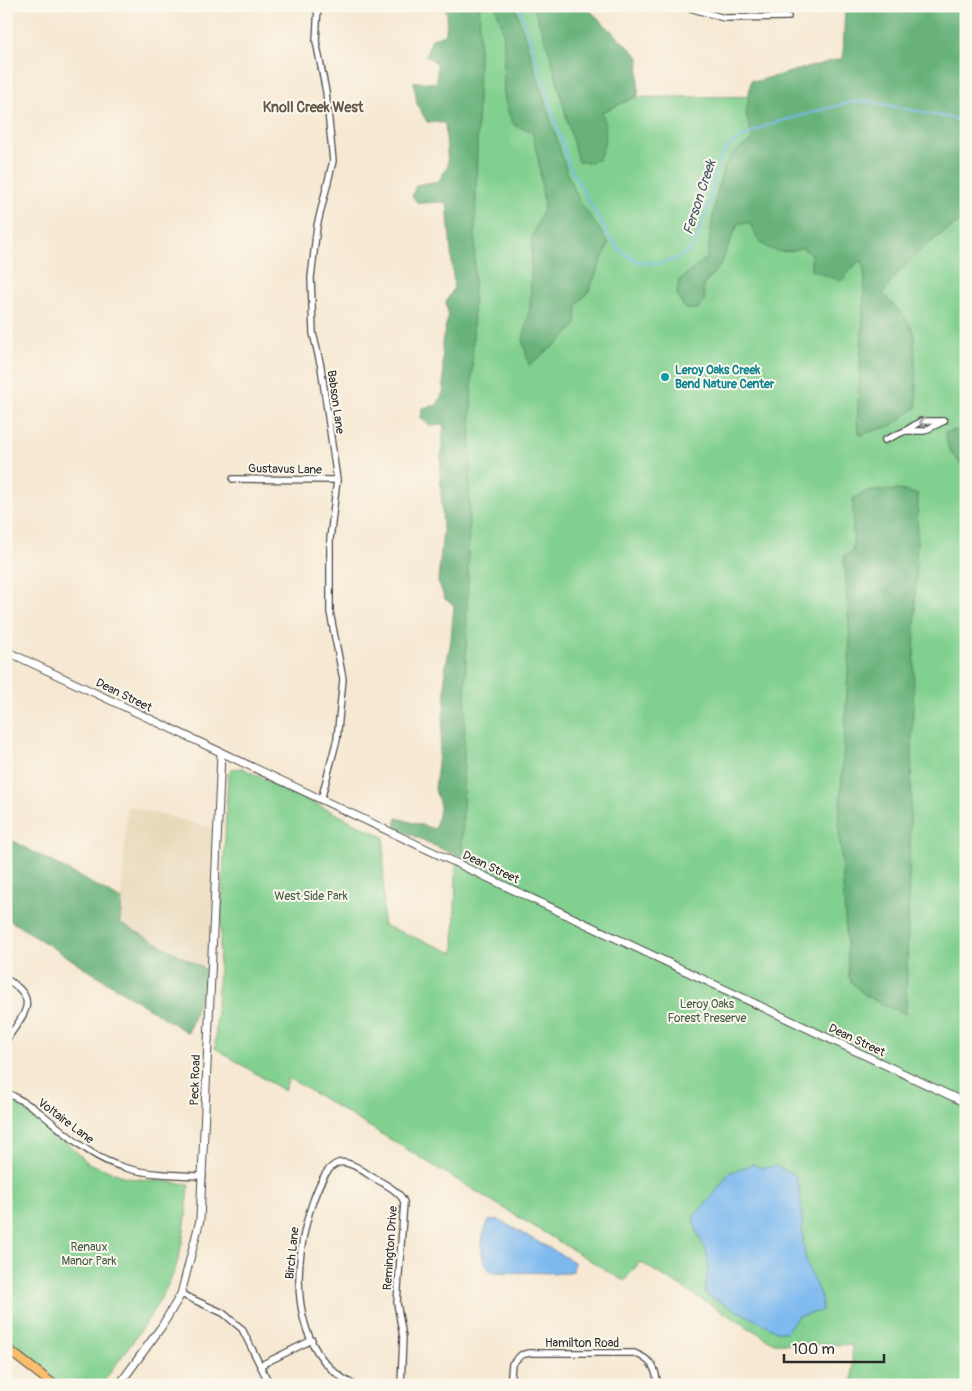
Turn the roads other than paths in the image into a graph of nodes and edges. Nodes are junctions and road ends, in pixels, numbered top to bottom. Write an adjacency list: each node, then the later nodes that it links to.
1 (318, 6): 7 (street, Babson Lane)
2 (683, 6): 3 (street)
3 (788, 17)
4 (905, 432): 4 (street, one-way to 4); 5 (street)
5 (885, 440)
6 (233, 478): 7 (street, Gustavus Lane)
7 (337, 480): 10 (street, Babson Lane)
8 (6, 651): 9 (street, Dean Street)
9 (221, 754): 10 (street, Dean Street); 16 (street, Peck Road)
10 (321, 800): 14 (street, Dean Street)
11 (6, 979): 12 (street)
12 (6, 1041)
13 (6, 1092): 16 (street, Voltaire Lane)
14 (966, 1103)
15 (330, 1169): 18 (street, Birch Lane); 25 (street, Remington Drive)
16 (203, 1176): 17 (street, Peck Road)
17 (181, 1294): 20 (street); 22 (street, Peck Road)
18 (312, 1340): 20 (street); 24 (street, Birch Lane)
19 (6, 1348): 21 (main road)
20 (261, 1365): 23 (street)
21 (54, 1385)
22 (119, 1385)
23 (270, 1385)
24 (354, 1385)
25 (401, 1385)
26 (510, 1385): 27 (street, Hamilton Road)
27 (657, 1385)

